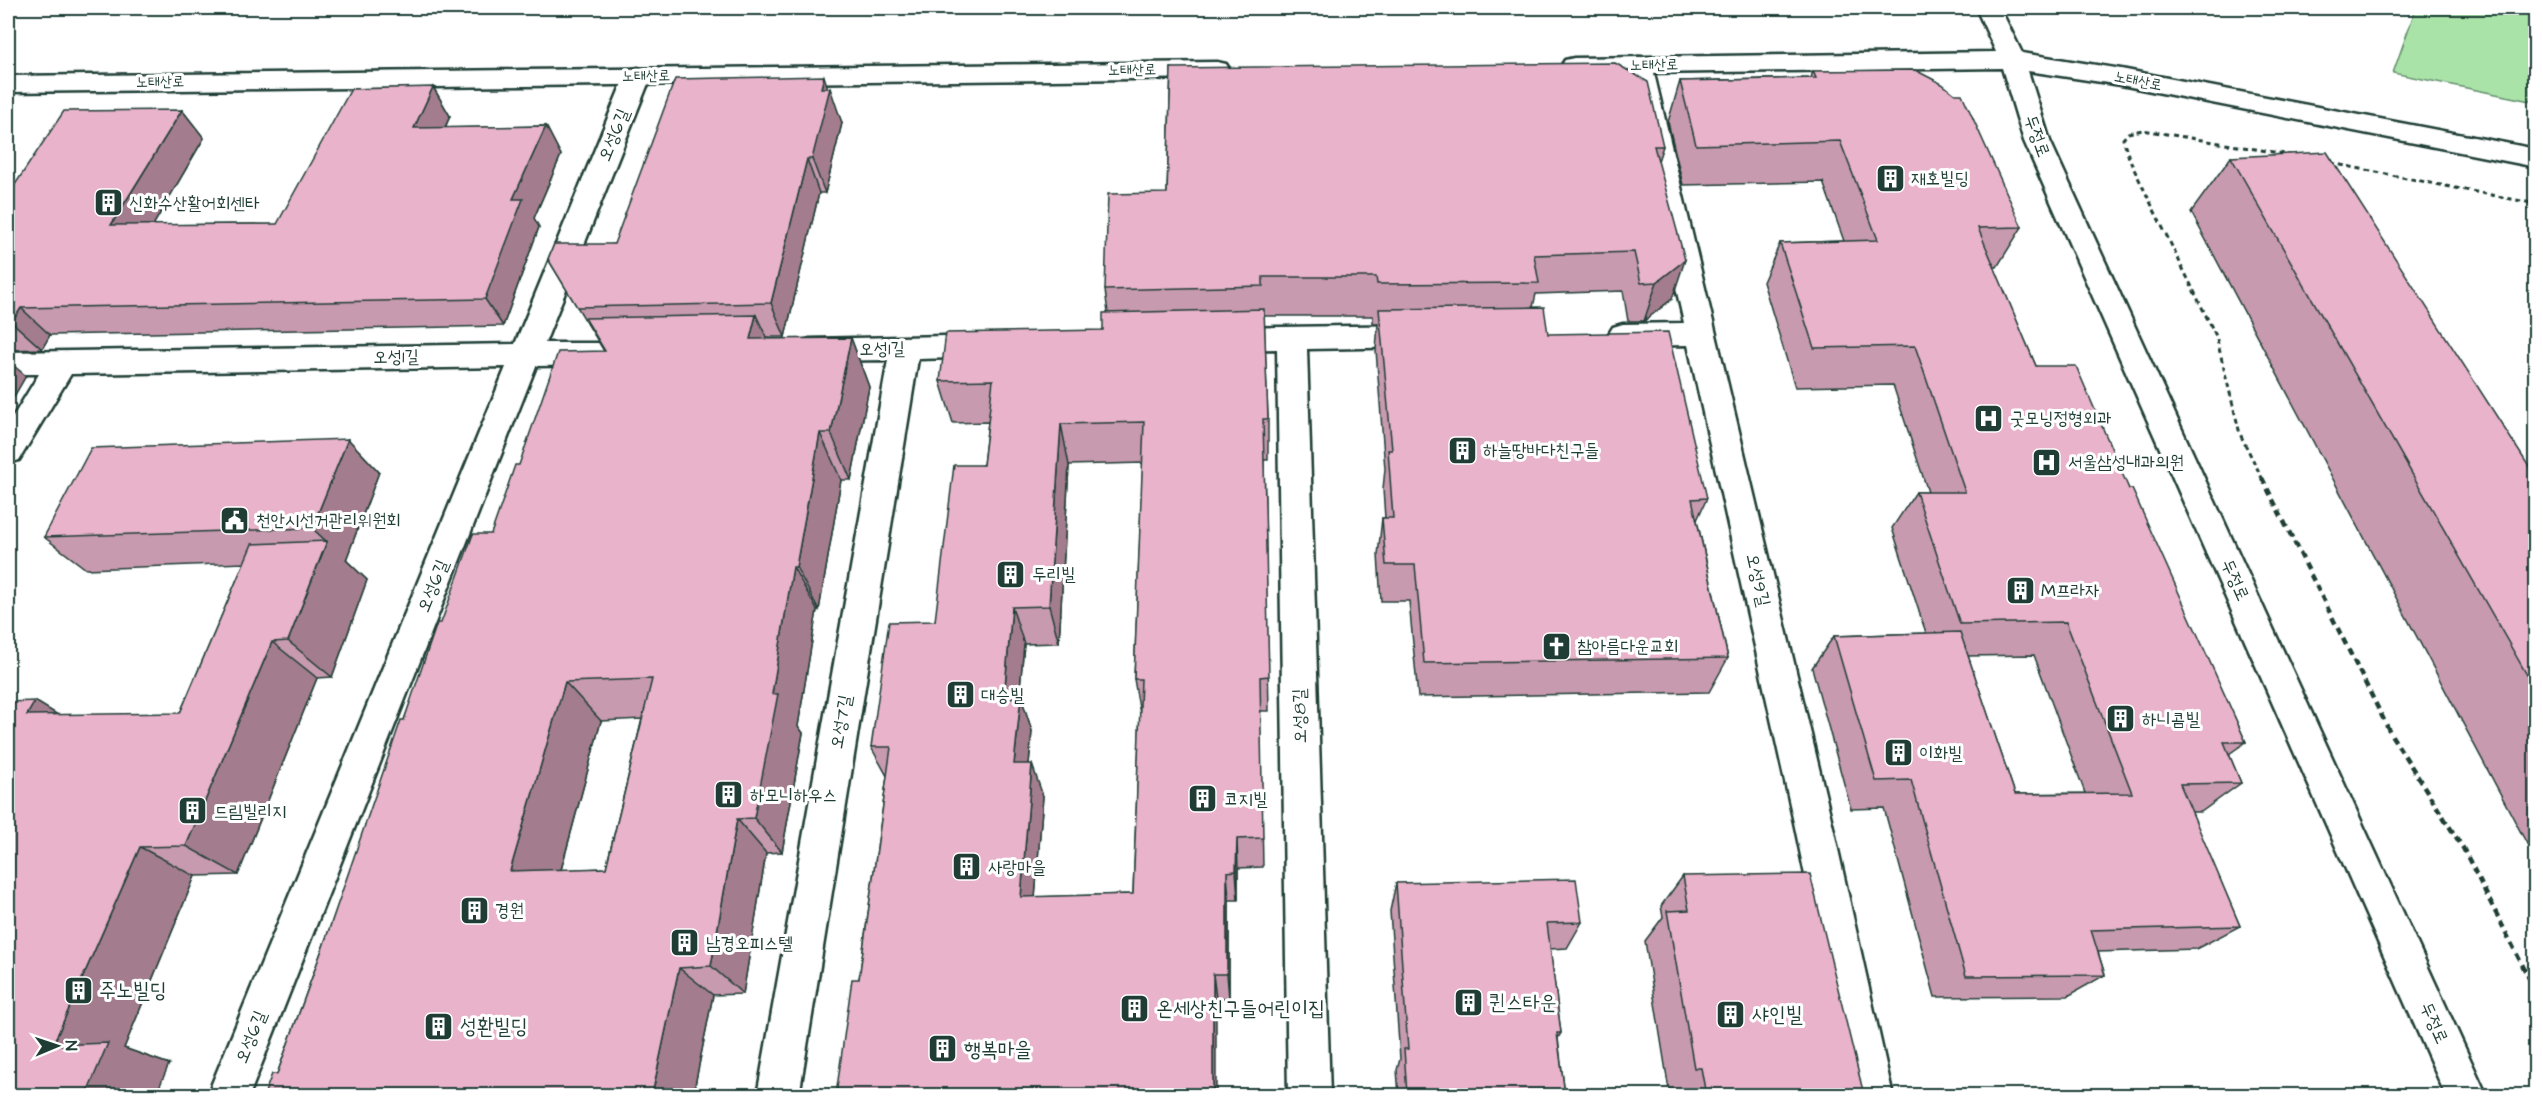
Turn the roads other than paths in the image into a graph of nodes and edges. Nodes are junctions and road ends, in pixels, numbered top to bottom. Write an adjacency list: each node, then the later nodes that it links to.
1 (1988, 8): 2 (street, 두정로)
2 (2012, 60): 3 (street, 노태산로); 8 (street, 노태산로); 26 (street, 두정로)
3 (1639, 65): 4 (street, 노태산로); 9 (street, 오성9길)
4 (1556, 66)
5 (1236, 69): 6 (street, 노태산로)
6 (638, 76): 7 (street, 노태산로); 18 (street, 오성6길)
7 (8, 84)
8 (2535, 158)
9 (1702, 334): 10 (street); 25 (street, 오성9길)
10 (1596, 335)
11 (1443, 336): 12 (street)
12 (1293, 338): 13 (street); 24 (street, 오성8길)
13 (1199, 340)
14 (1023, 345): 15 (street, 오성1길)
15 (905, 348): 16 (street, 오성1길); 23 (street, 오성7길)
16 (788, 350)
17 (625, 354): 18 (street, 오성1길)
18 (526, 356): 19 (street, 오성1길); 22 (street, 오성6길)
19 (62, 362): 20 (street, 오성1길); 21 (street)
20 (8, 363)
21 (8, 451)
22 (228, 1095)
23 (778, 1095)
24 (1309, 1095)
25 (1872, 1095)
26 (2467, 1095)

